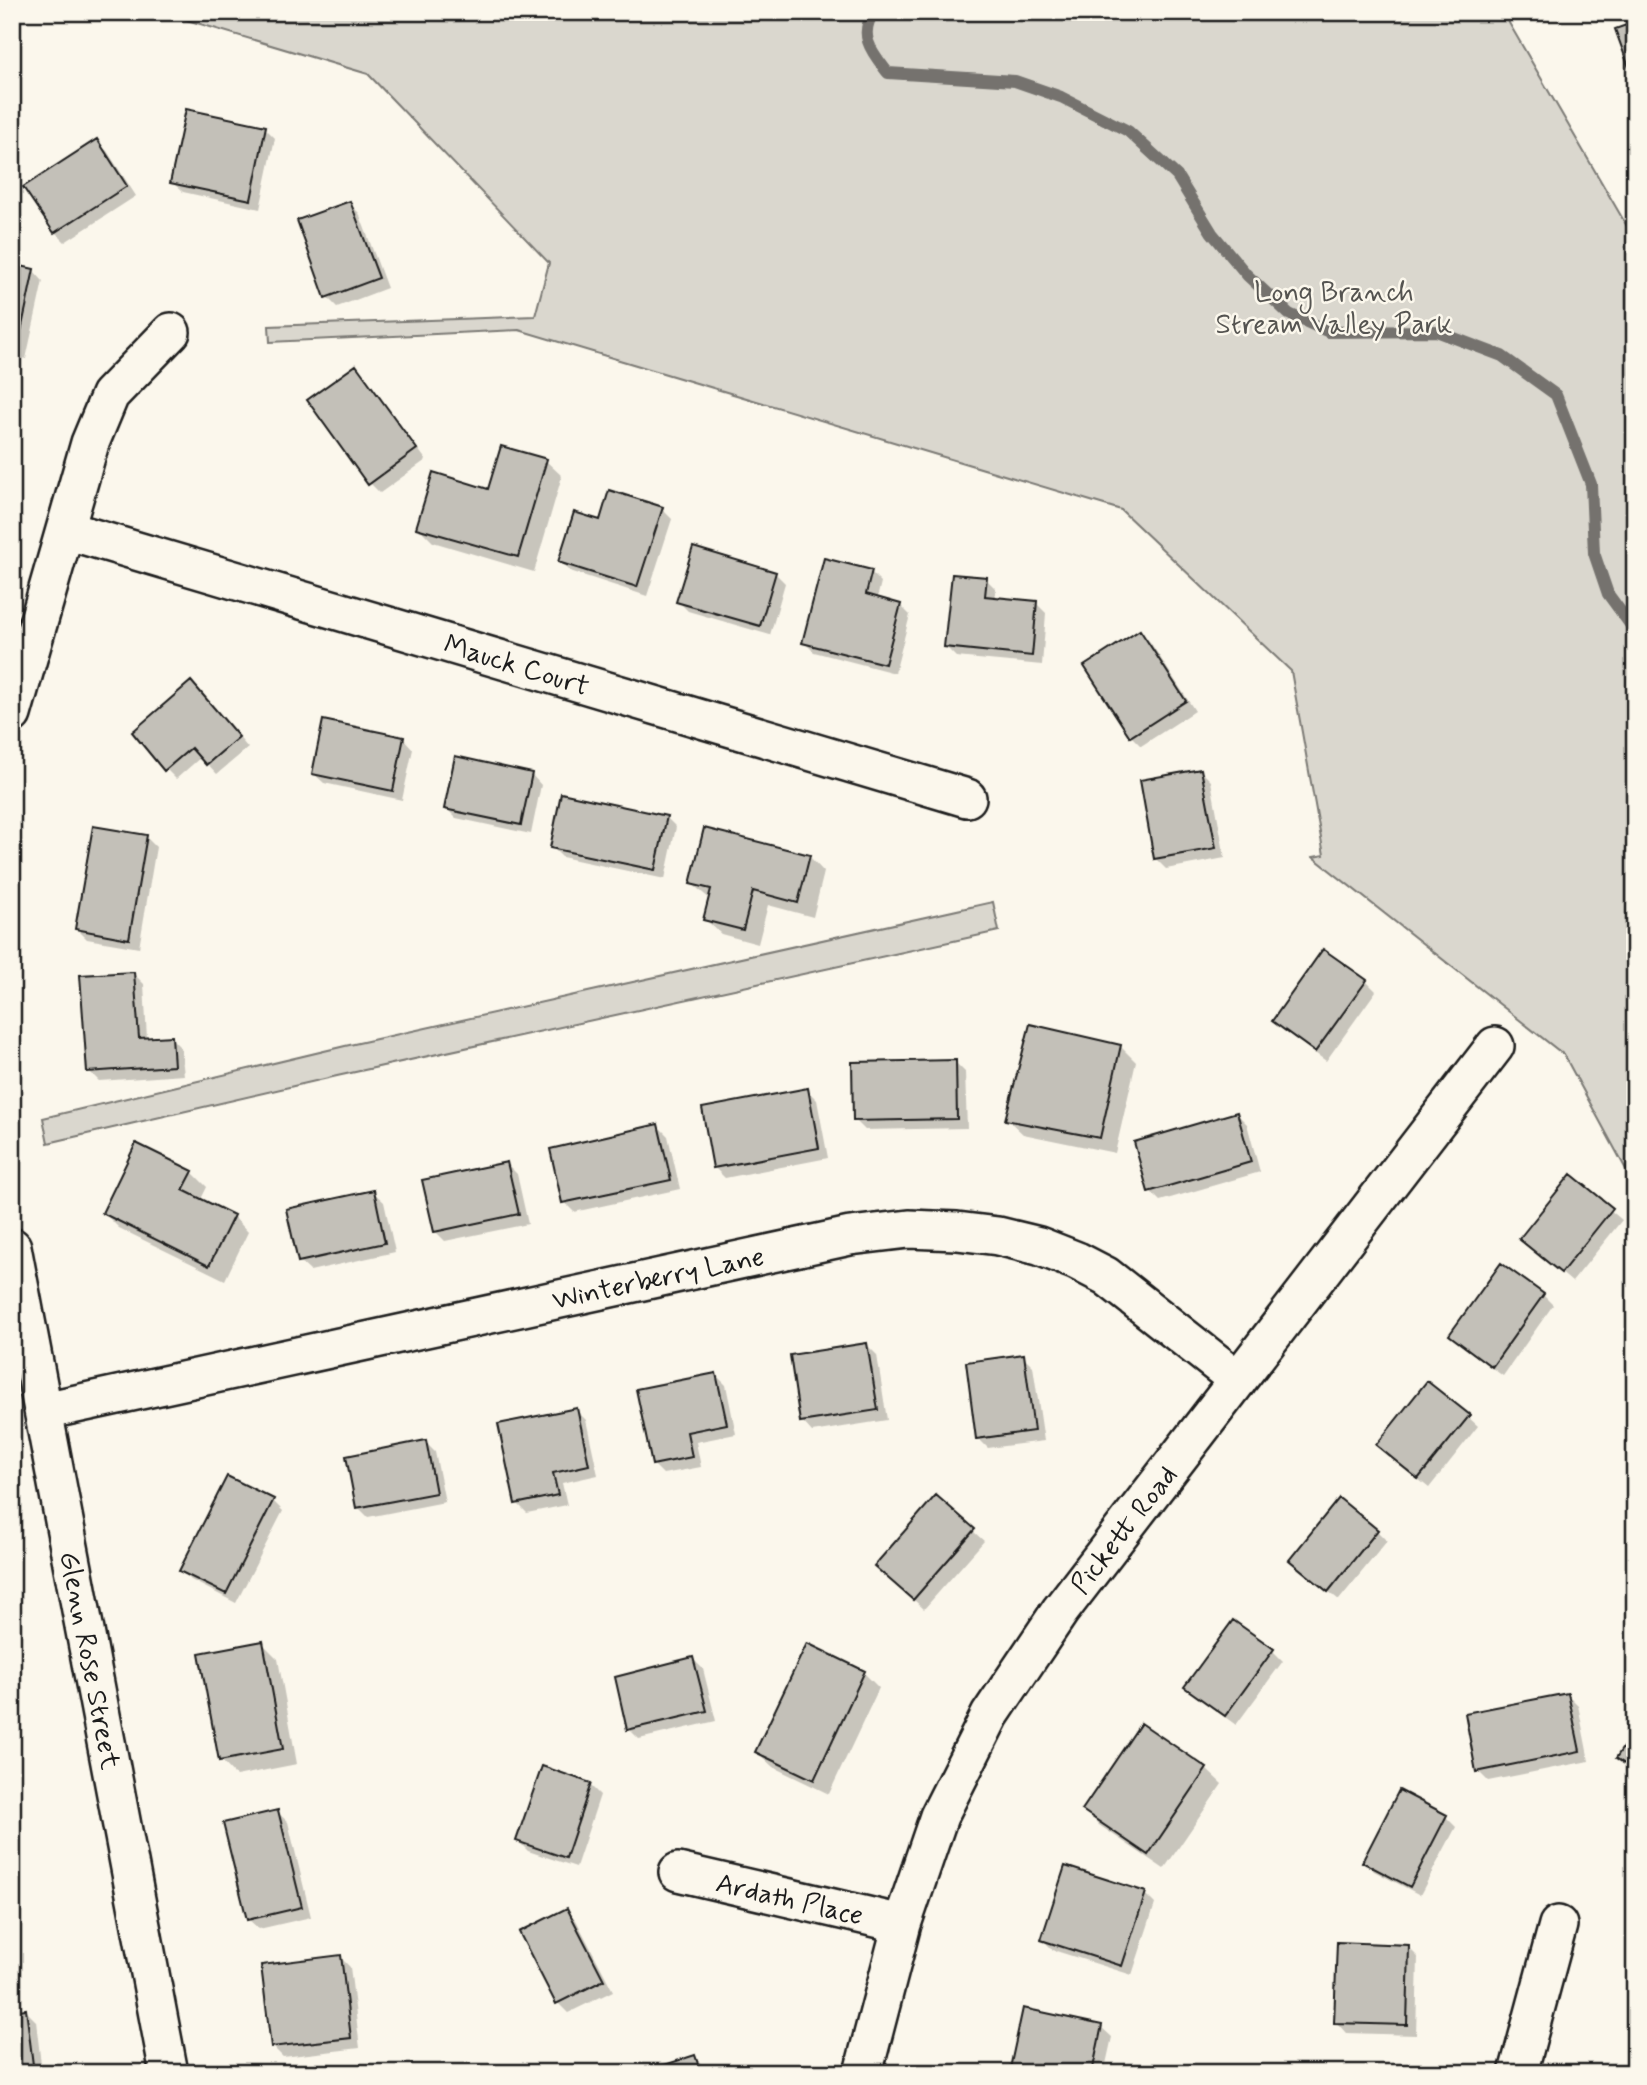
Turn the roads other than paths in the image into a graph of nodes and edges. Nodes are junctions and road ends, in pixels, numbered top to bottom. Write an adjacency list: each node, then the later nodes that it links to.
1 (171, 332): 2 (street)
2 (66, 530): 3 (street); 4 (street, Mauck Court)
3 (12, 714)
4 (967, 798)
5 (1495, 1046): 7 (street, Pickett Road)
6 (12, 1247): 8 (street, Glenn Rose Street)
7 (1238, 1380): 8 (street, Winterberry Lane); 10 (street, Pickett Road)
8 (44, 1411): 12 (street, Glenn Rose Street)
9 (678, 1872): 10 (street, Ardath Place)
10 (902, 1924): 13 (street, Pickett Road)
11 (1558, 1926): 14 (street)
12 (169, 2073)
13 (863, 2073)
14 (1518, 2073)

